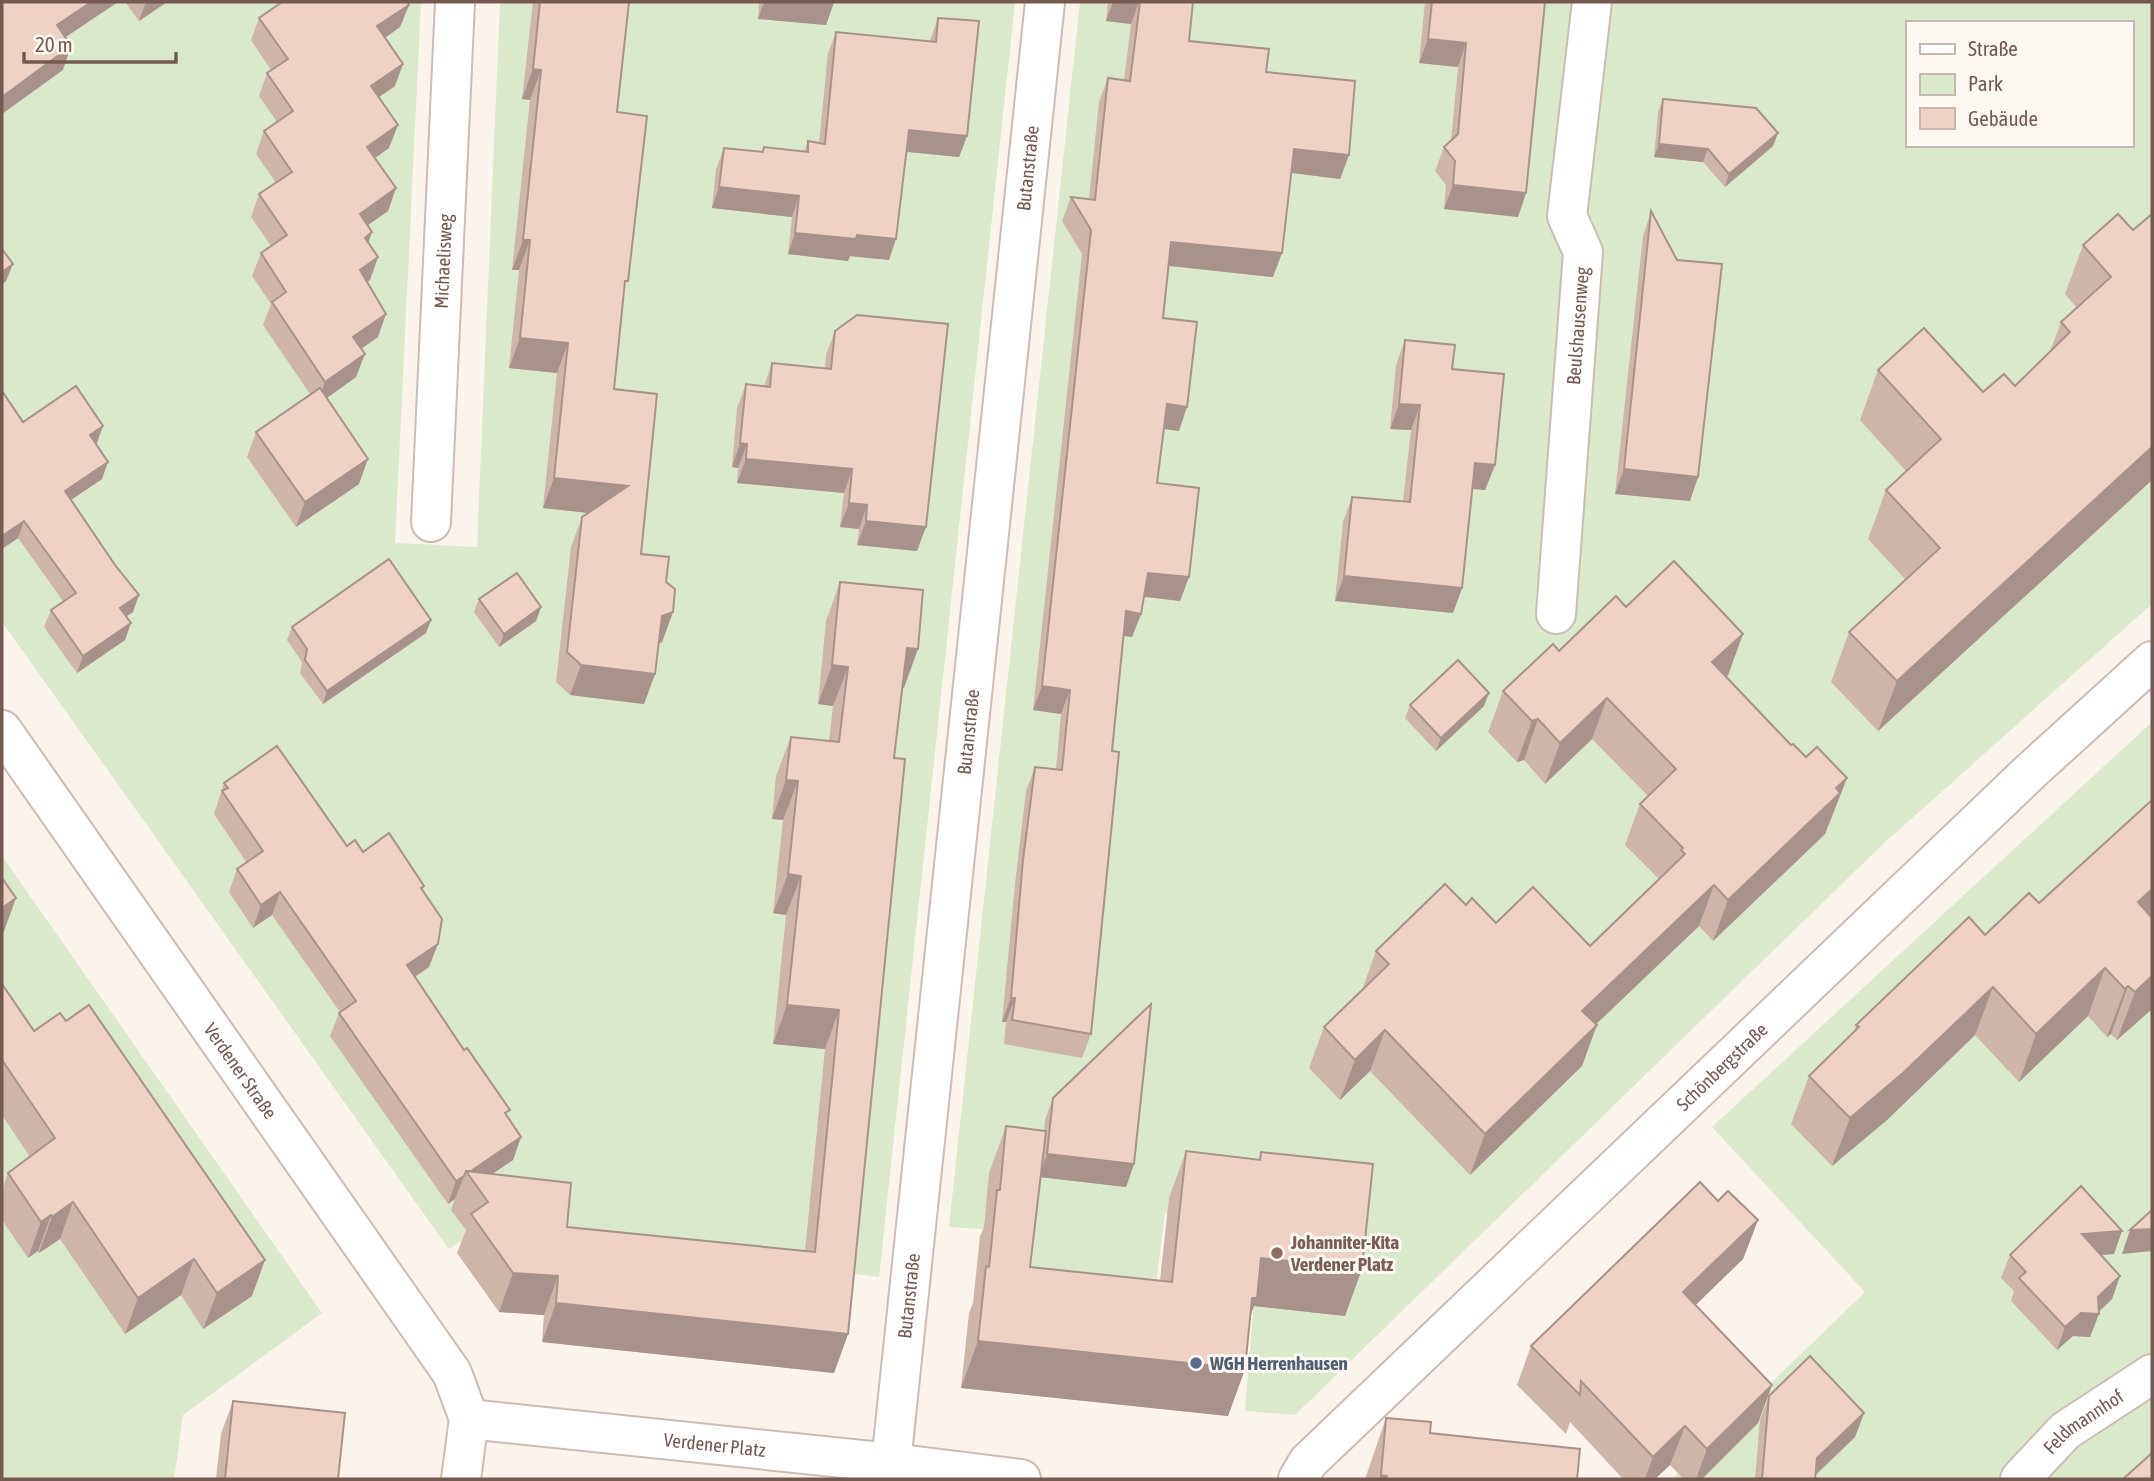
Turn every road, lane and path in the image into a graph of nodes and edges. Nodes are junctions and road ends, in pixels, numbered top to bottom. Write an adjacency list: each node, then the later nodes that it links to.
1 (455, 2): 4 (street, Michaelisweg)
2 (1045, 2): 10 (street, Butanstraße)
3 (1592, 2): 5 (street, Beulshausenweg)
4 (431, 522)
5 (1556, 614)
6 (2152, 661): 13 (street, Schönbergstraße)
7 (2, 730): 9 (street, Verdener Straße)
8 (2152, 1374): 14 (street, Feldmannhof)
9 (469, 1419): 10 (street, Verdener Platz); 11 (street)
10 (891, 1463): 12 (street, Verdener Platz)
11 (461, 1479)
12 (1021, 1479)
13 (1298, 1479)
14 (2020, 1479)

